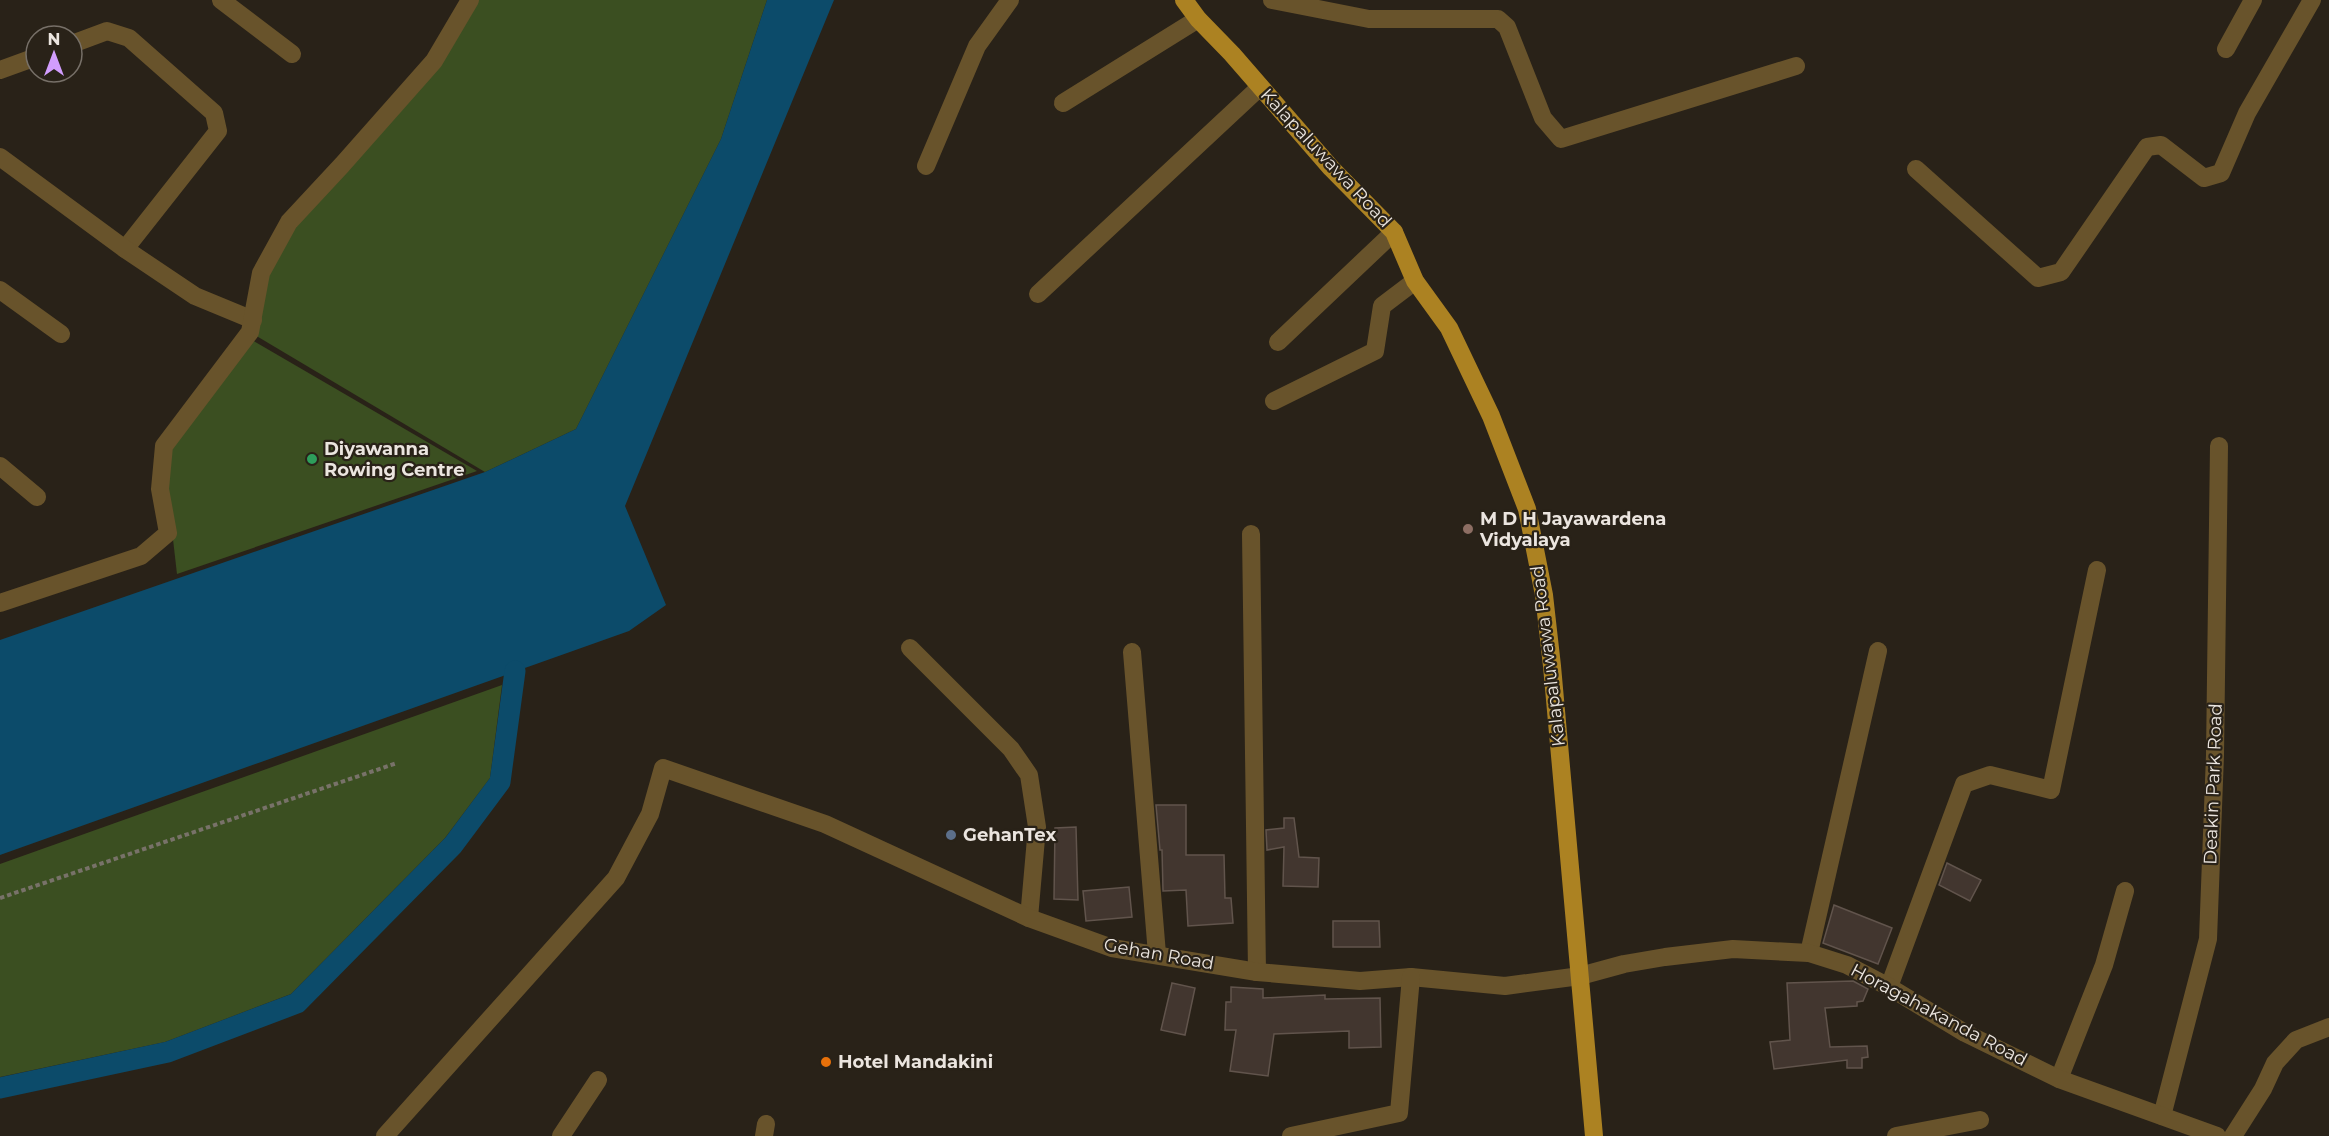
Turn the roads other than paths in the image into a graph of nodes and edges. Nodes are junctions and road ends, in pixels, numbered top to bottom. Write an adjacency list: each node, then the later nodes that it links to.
1 (221, 0): 11 (street)
2 (470, 0): 25 (street)
3 (1010, 0): 18 (street)
4 (1184, 0): 8 (main road, Kalapaluwawa Road)
5 (1276, 0): 13 (street)
6 (2253, 0): 10 (street)
7 (2312, 0): 19 (street)
8 (1198, 19): 15 (main road, Kalapaluwawa Road); 16 (street)
9 (84, 40): 21 (street)
10 (2226, 49)
11 (292, 54)
12 (24, 61): 14 (street)
13 (1797, 66)
14 (0, 70)
15 (1260, 87): 20 (main road, Kalapaluwawa Road); 24 (street)
16 (1063, 102)
17 (0, 156): 21 (street)
18 (926, 166)
19 (1916, 169)
20 (1394, 232): 22 (main road, Kalapaluwawa Road); 27 (street)
21 (125, 249): 25 (street)
22 (1415, 281): 28 (street); 43 (main road, Kalapaluwawa Road)
23 (0, 290): 26 (street)
24 (1038, 294)
25 (253, 320): 34 (street)
26 (61, 334)
27 (1278, 342)
28 (1274, 401)
29 (2219, 446): 49 (street, Deakin Park Road)
30 (0, 466): 31 (street)
31 (37, 497)
32 (1251, 534): 42 (street)
33 (2097, 570): 45 (street)
34 (0, 603)
35 (910, 648): 39 (street)
36 (1878, 651): 40 (street)
37 (1132, 652): 41 (street)
38 (2125, 891): 47 (street)
39 (1029, 918): 41 (street, Gehan Road); 51 (street, Gehan Road)
40 (1809, 953): 43 (street, Horagahakanda Road); 45 (street, Horagahakanda Road)
41 (1157, 954): 42 (street, Gehan Road)
42 (1257, 972): 44 (street, Gehan Road)
43 (1580, 976): 44 (street, Gehan Road); 54 (main road, Kalapaluwawa Road)
44 (1411, 977): 53 (street)
45 (1889, 987): 47 (street, Horagahakanda Road)
46 (2329, 1027): 57 (street)
47 (2059, 1079): 49 (street, Horagahakanda Road)
48 (598, 1080): 52 (street)
49 (2162, 1116): 56 (street, Horagahakanda Road)
50 (1980, 1120): 55 (street)
51 (385, 1136)
52 (561, 1136)
53 (1291, 1136)
54 (1594, 1136)
55 (1896, 1136)
56 (2217, 1136)
57 (2233, 1136)

